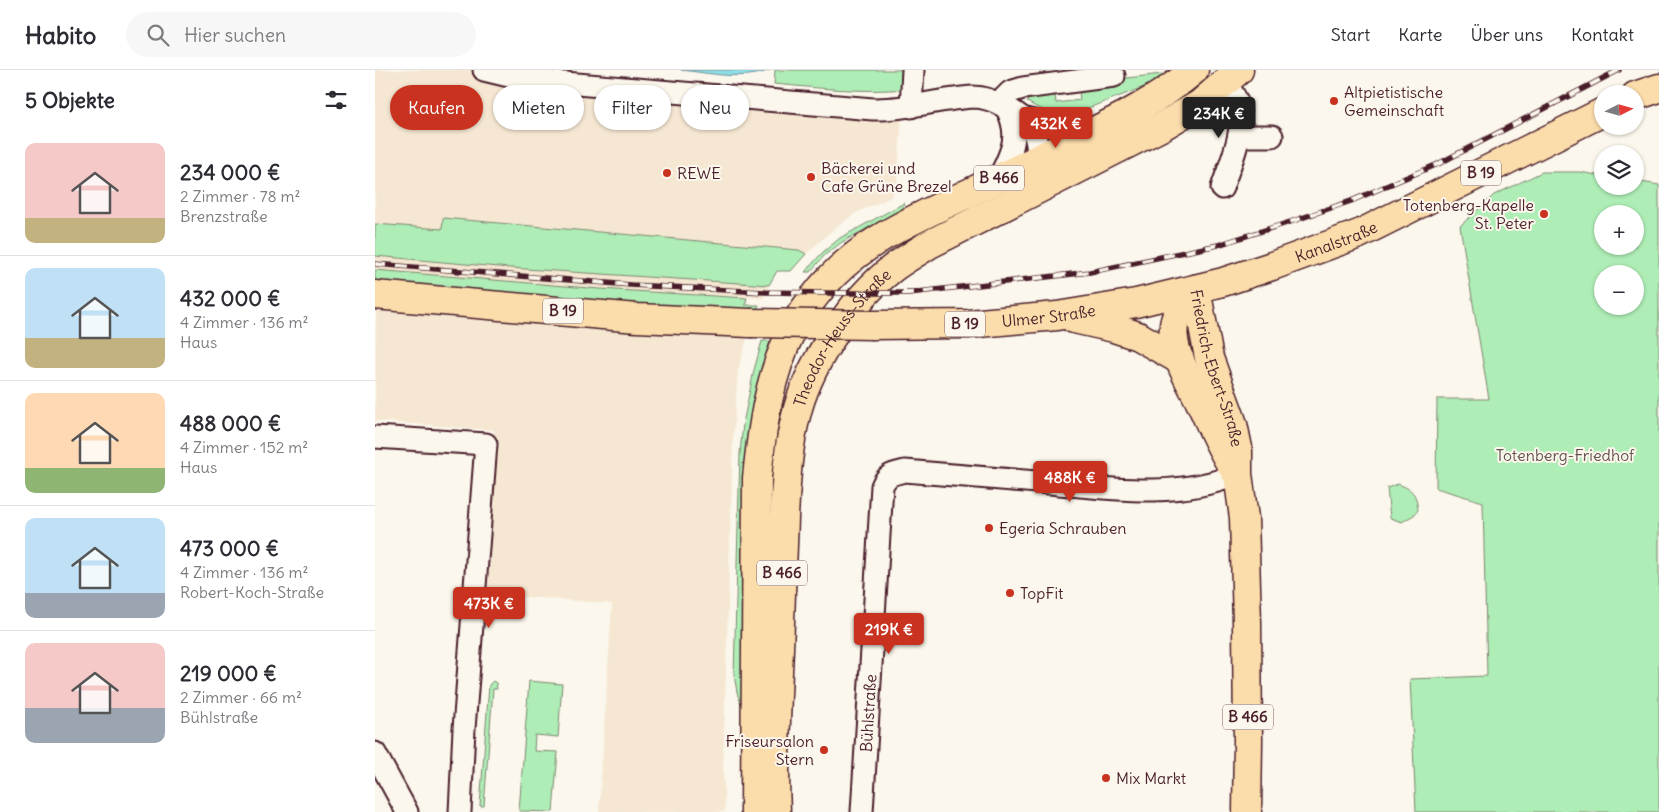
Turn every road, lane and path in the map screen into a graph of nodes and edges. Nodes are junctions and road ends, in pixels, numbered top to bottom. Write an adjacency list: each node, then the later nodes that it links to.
1 (484, 70): 4 (street)
2 (913, 70): 10 (street)
3 (1194, 70): 13 (main road, Theodor-Heuss-Straße / B 466)
4 (553, 76): 10 (street)
5 (1114, 76): 9 (street)
6 (1231, 77): 14 (street); 19 (main road, Theodor-Heuss-Straße / B 466)
7 (1659, 88): 8 (main road)
8 (1644, 93)
9 (1003, 105): 10 (street); 12 (street); 17 (street)
10 (911, 107)
11 (1594, 116): 20 (main road, Kanalstraße / B 19)
12 (1025, 119): 13 (street); 16 (street)
13 (1099, 129): 16 (main road, Theodor-Heuss-Straße / B 466)
14 (1239, 136): 15 (street); 18 (street)
15 (1272, 136)
16 (1038, 159): 17 (main road, Theodor-Heuss-Straße / B 466); 19 (street)
17 (999, 178): 30 (main road, Theodor-Heuss-Straße / B 466)
18 (1222, 188)
19 (1032, 192): 31 (main road, Theodor-Heuss-Straße / B 466)
20 (1196, 289): 22 (main road, Ulmer Straße / B 19); 23 (main road, Friedrich-Ebert-Straße / B 466); 25 (main road, Friedrich-Ebert-Straße / B 466)
21 (375, 295): 22 (main road, Ulmer Straße / B 19, bridge)
22 (1057, 316): 23 (main road)
23 (1180, 360): 25 (main road, Friedrich-Ebert-Straße / B 466)
24 (375, 437): 29 (street)
25 (1238, 474): 26 (street, Friedrich-Ebert-Straße); 33 (main road, Friedrich-Ebert-Straße / B 466)
26 (882, 496): 32 (street, Bühlstraße)
27 (375, 753): 28 (street)
28 (407, 812)
29 (460, 812)
30 (755, 812)
31 (776, 812)
32 (862, 812)
33 (1247, 812)

